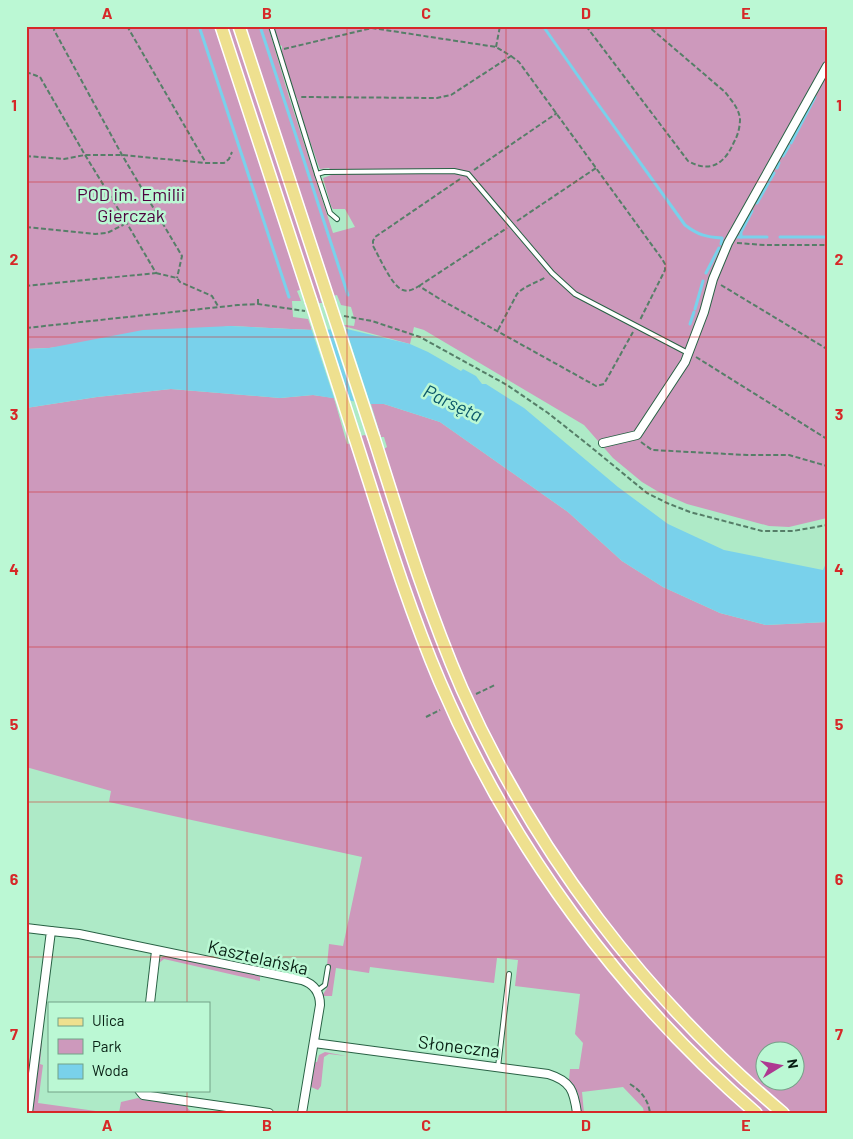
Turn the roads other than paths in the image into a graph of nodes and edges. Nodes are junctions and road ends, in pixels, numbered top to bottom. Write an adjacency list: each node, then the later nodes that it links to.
1 (221, 26): 25 (main road, bridge)
2 (239, 26): 26 (main road, bridge)
3 (270, 26): 5 (lane)
4 (827, 66): 7 (street)
5 (317, 174): 6 (lane); 7 (lane)
6 (337, 219)
7 (689, 354): 8 (street)
8 (603, 443)
9 (26, 928): 10 (street, Kasztelańska)
10 (51, 931): 11 (street, Kasztelańska); 20 (street)
11 (156, 951): 14 (street, Kasztelańska); 15 (street)
12 (328, 966): 14 (lane)
13 (509, 974): 17 (lane)
14 (317, 991): 16 (street, Kasztelańska)
15 (150, 1002)
16 (314, 1043): 17 (street, Słoneczna); 23 (street, Kasztelańska)
17 (498, 1067): 24 (street, Słoneczna)
18 (141, 1092): 19 (street)
19 (198, 1103): 21 (street); 22 (street)
20 (28, 1113)
21 (197, 1113)
22 (268, 1113)
23 (302, 1113)
24 (577, 1113)
25 (756, 1113)
26 (783, 1113)

